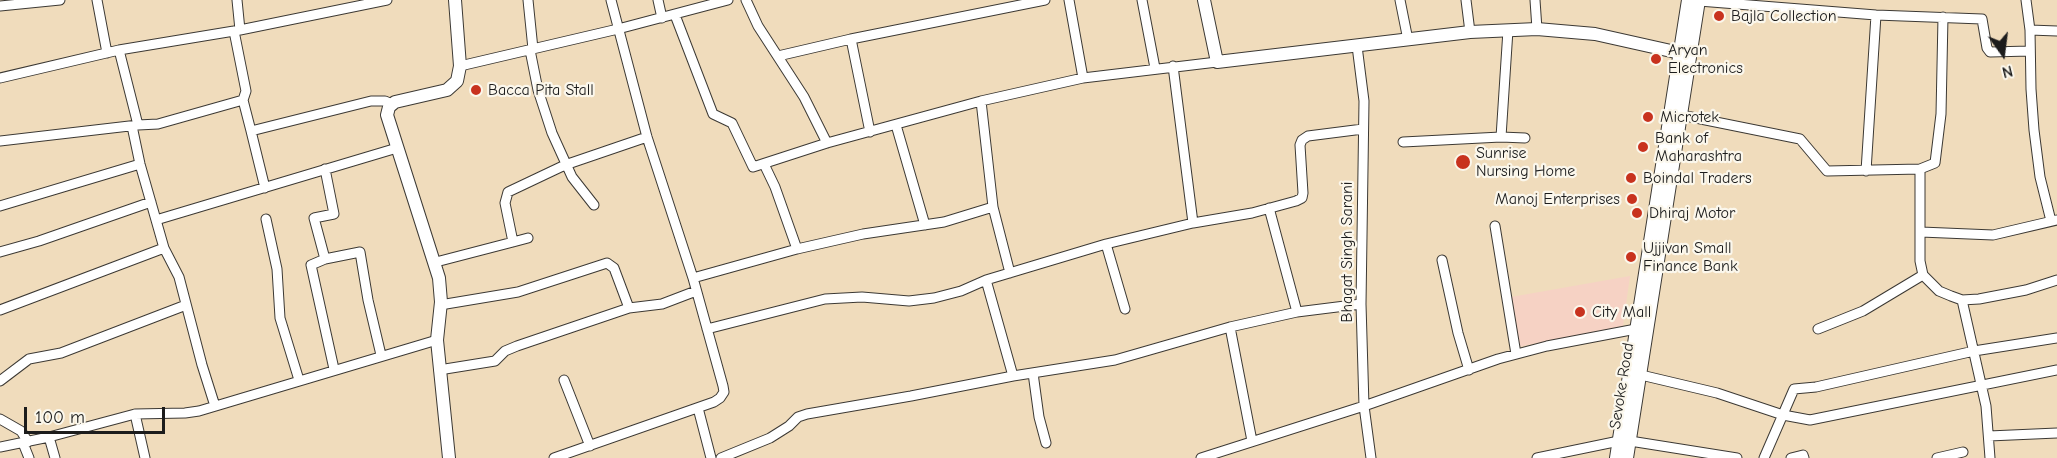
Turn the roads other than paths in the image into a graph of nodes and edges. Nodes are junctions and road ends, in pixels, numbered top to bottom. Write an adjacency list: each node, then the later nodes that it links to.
1 (60, 0): 20 (street)
2 (97, 0): 38 (street)
3 (237, 0): 29 (street)
4 (387, 0): 29 (street)
5 (455, 0): 42 (street)
6 (528, 0): 36 (street)
7 (611, 0): 25 (street)
8 (658, 0): 24 (street)
9 (728, 0): 21 (street)
10 (746, 0): 40 (street)
11 (1045, 0): 32 (street)
12 (1070, 0): 46 (street)
13 (1142, 0): 44 (street)
14 (1204, 0): 41 (street)
15 (1400, 0): 33 (street)
16 (1466, 0): 31 (street)
17 (1535, 0): 26 (street)
18 (1696, 0): 22 (street); 39 (street, Sevoke Road)
19 (2026, 0): 28 (street)
20 (0, 6)
21 (675, 15): 24 (street); 64 (street)
22 (1876, 15): 23 (street); 68 (street)
23 (1942, 17): 37 (street); 67 (street)
24 (662, 18): 25 (street)
25 (618, 29): 36 (street); 56 (street)
26 (1537, 29): 27 (street); 39 (street)
27 (1508, 30): 31 (street); 57 (street)
28 (2030, 30): 30 (street); 37 (street)
29 (237, 31): 35 (street); 47 (street)
30 (2057, 31)
31 (1470, 32): 33 (street)
32 (851, 39): 40 (street); 55 (street)
33 (1408, 40): 34 (street)
34 (1357, 46): 41 (street); 53 (street, Bhagat Singh Sarani)
35 (119, 50): 38 (street); 51 (street)
36 (531, 50): 42 (street); 65 (street)
37 (2030, 51): 77 (street)
38 (107, 53): 45 (street)
39 (1685, 54): 50 (street, Sevoke Road); 107 (street, Sevoke Road)
40 (778, 56): 61 (street)
41 (1217, 62): 43 (street)
42 (460, 66): 49 (street)
43 (1173, 66): 44 (street); 78 (street)
44 (1155, 68): 46 (street)
45 (0, 78)
46 (1083, 78): 48 (street)
47 (243, 100): 51 (street); 54 (street)
48 (981, 101): 52 (street); 73 (street)
49 (392, 104): 54 (street); 62 (street)
50 (1681, 115): 68 (street); 107 (street, Sevoke Road)
51 (135, 125): 59 (street); 63 (street)
52 (896, 125): 55 (street); 79 (street)
53 (1363, 129): 74 (street); 98 (street, Bhagat Singh Sarani)
54 (251, 130): 69 (street)
55 (870, 132): 61 (street)
56 (647, 137): 65 (street); 93 (street)
57 (1501, 137): 58 (street); 60 (street)
58 (1525, 138)
59 (0, 141)
60 (1403, 142)
61 (827, 143): 64 (street)
62 (397, 147): 66 (street); 90 (street)
63 (140, 164): 70 (street); 72 (street)
64 (764, 164): 86 (street)
65 (565, 165): 71 (street); 83 (street)
66 (326, 169): 69 (street); 88 (street)
67 (1920, 169): 68 (street); 81 (street)
68 (1866, 171)
69 (266, 188): 76 (street)
70 (151, 202): 76 (street); 87 (street)
71 (594, 205)
72 (0, 206)
73 (993, 207): 79 (street); 91 (street)
74 (1269, 208): 78 (street); 104 (street)
75 (266, 219): 121 (street)
76 (156, 220): 85 (street)
77 (2054, 221): 81 (street)
78 (1193, 223): 84 (street)
79 (925, 225): 86 (street)
80 (1495, 226): 112 (street)
81 (1921, 232): 92 (street)
82 (528, 238): 83 (street)
83 (513, 242): 90 (street)
84 (1106, 244): 91 (street); 102 (street)
85 (164, 248): 99 (street); 103 (street)
86 (797, 249): 93 (street)
87 (0, 252)
88 (324, 259): 113 (street); 114 (street)
89 (1442, 260): 116 (street)
90 (436, 262): 100 (street)
91 (1010, 273): 94 (street)
92 (1923, 275): 97 (street); 108 (street)
93 (693, 278): 96 (street)
94 (986, 280): 106 (street); 120 (street)
95 (2057, 280): 97 (street)
96 (696, 291): 101 (street); 106 (street)
97 (1962, 300): 111 (street)
98 (1361, 304): 104 (street); 126 (street, Bhagat Singh Sarani)
99 (186, 305): 123 (street); 125 (street)
100 (440, 305): 101 (street); 110 (street)
101 (629, 308): 115 (street)
102 (1125, 309)
103 (0, 310)
104 (1297, 312): 105 (street)
105 (1230, 327): 118 (street); 134 (street)
106 (707, 329): 127 (street)
107 (1642, 329): 112 (street); 119 (street, Sevoke Road); 135 (street, Sevoke Road)
108 (1818, 329)
109 (2057, 338): 111 (street)
110 (436, 339): 113 (street); 115 (street)
111 (1974, 351): 124 (street); 129 (street)
112 (1516, 354): 116 (street)
113 (381, 355): 114 (street)
114 (334, 369): 121 (street)
115 (439, 370): 144 (street)
116 (1469, 370): 126 (street)
117 (2057, 370): 124 (street)
118 (1033, 373): 120 (street); 137 (street)
119 (1641, 375): 129 (street); 135 (street, Sevoke Road)
120 (1013, 376): 147 (street)
121 (298, 380): 125 (street)
122 (564, 380): 138 (street)
123 (0, 381)
124 (1982, 386): 129 (street); 132 (street)
125 (215, 406): 128 (street)
126 (1364, 406): 134 (street); 149 (street, Bhagat Singh Sarani)
127 (698, 408): 138 (street); 146 (street)
128 (135, 414): 133 (street); 143 (street)
129 (1783, 415): 154 (street)
130 (0, 419): 136 (street)
131 (2057, 433): 132 (street)
132 (1989, 436): 158 (street)
133 (49, 437): 136 (street); 142 (street)
134 (1252, 441): 148 (street)
135 (1624, 441): 150 (street); 151 (street, Sevoke Road); 152 (street, Sevoke Road); 153 (street)
136 (25, 442): 139 (street); 141 (street)
137 (1046, 443)
138 (590, 446): 145 (street)
139 (0, 447)
140 (1963, 453): 157 (street)
141 (29, 458)
142 (55, 458)
143 (145, 458)
144 (449, 458)
145 (555, 458)
146 (711, 458)
147 (721, 458)
148 (1201, 458)
149 (1371, 458)
150 (1537, 458)
151 (1616, 458)
152 (1627, 458)
153 (1737, 458)
154 (1764, 458)
155 (1791, 458): 156 (street)
156 (1804, 458)
157 (1937, 458)
158 (1990, 458)

